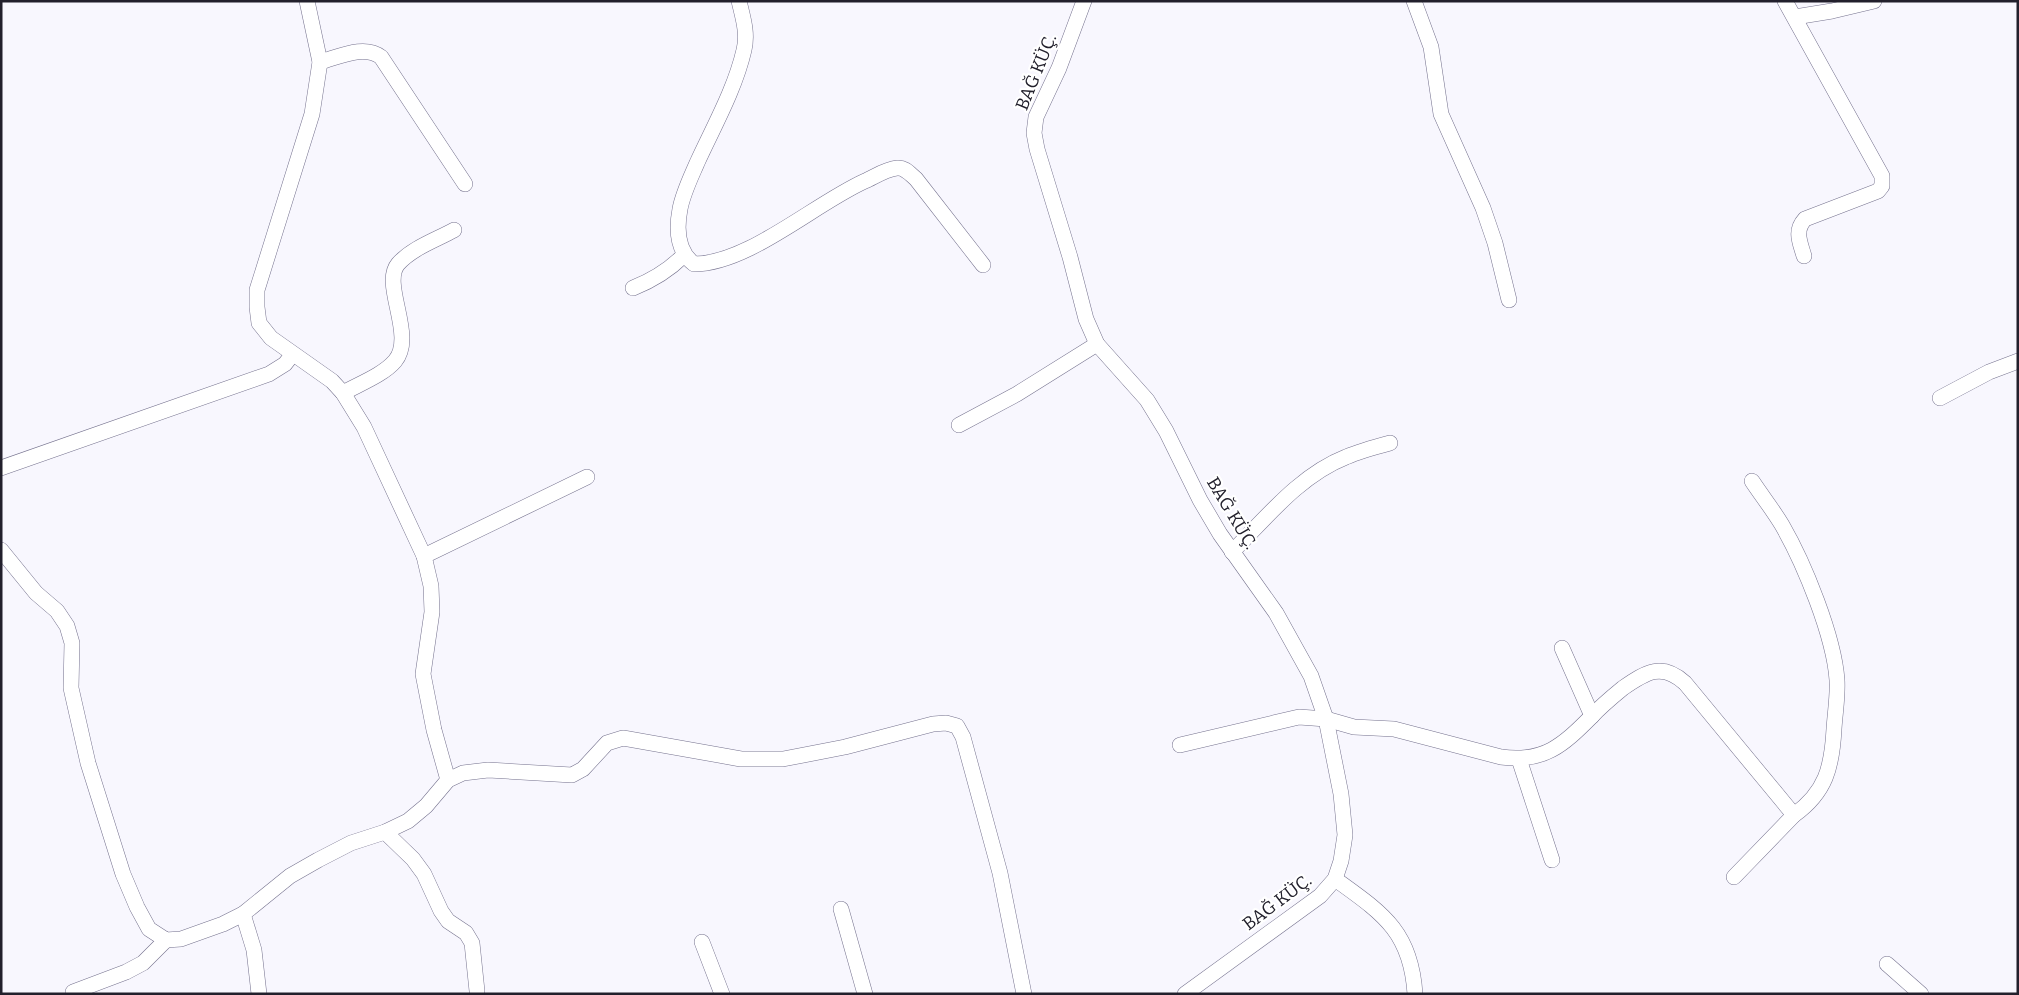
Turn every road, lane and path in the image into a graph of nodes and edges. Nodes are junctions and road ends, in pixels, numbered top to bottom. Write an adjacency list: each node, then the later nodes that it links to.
1 (308, 1): 8 (street)
2 (739, 1): 11 (street)
3 (1084, 1): 16 (street, BAĞ KÜÇ.)
4 (1414, 1): 15 (street)
5 (1785, 1): 7 (street)
6 (1874, 1): 7 (street)
7 (1795, 17): 12 (street)
8 (320, 62): 9 (street); 17 (street)
9 (465, 184)
10 (454, 230): 19 (street)
11 (683, 256): 13 (street); 14 (street)
12 (1804, 256)
13 (983, 265)
14 (633, 288)
15 (1509, 300)
16 (1097, 344): 21 (street); 27 (street, BAĞ KÜÇ.)
17 (292, 355): 19 (street); 23 (street)
18 (2018, 361): 20 (street)
19 (343, 393): 28 (street)
20 (1940, 398)
21 (959, 425)
22 (1390, 442): 27 (street)
23 (1, 468)
24 (587, 477): 28 (street)
25 (1752, 481): 36 (street)
26 (1, 550): 29 (street)
27 (1232, 552): 32 (street, BAĞ KÜÇ.)
28 (424, 556): 35 (street)
29 (6, 567): 43 (street)
30 (1562, 648): 31 (street)
31 (1592, 716): 34 (street); 36 (street)
32 (1326, 719): 33 (street); 34 (street); 40 (street, BAĞ KÜÇ.)
33 (1180, 744)
34 (1519, 759): 38 (street)
35 (448, 780): 37 (street); 51 (street)
36 (1794, 815): 39 (street)
37 (385, 832): 42 (street); 46 (street)
38 (1552, 860)
39 (1734, 877)
40 (1335, 879): 52 (street, BAĞ KÜÇ.); 53 (street)
41 (842, 909): 50 (street)
42 (243, 914): 43 (street); 48 (street)
43 (166, 940): 47 (street)
44 (702, 942): 49 (street)
45 (1887, 964): 54 (street)
46 (477, 990)
47 (73, 992)
48 (259, 994)
49 (722, 994)
50 (865, 994)
51 (1024, 994)
52 (1185, 994)
53 (1414, 994)
54 (1921, 994)

